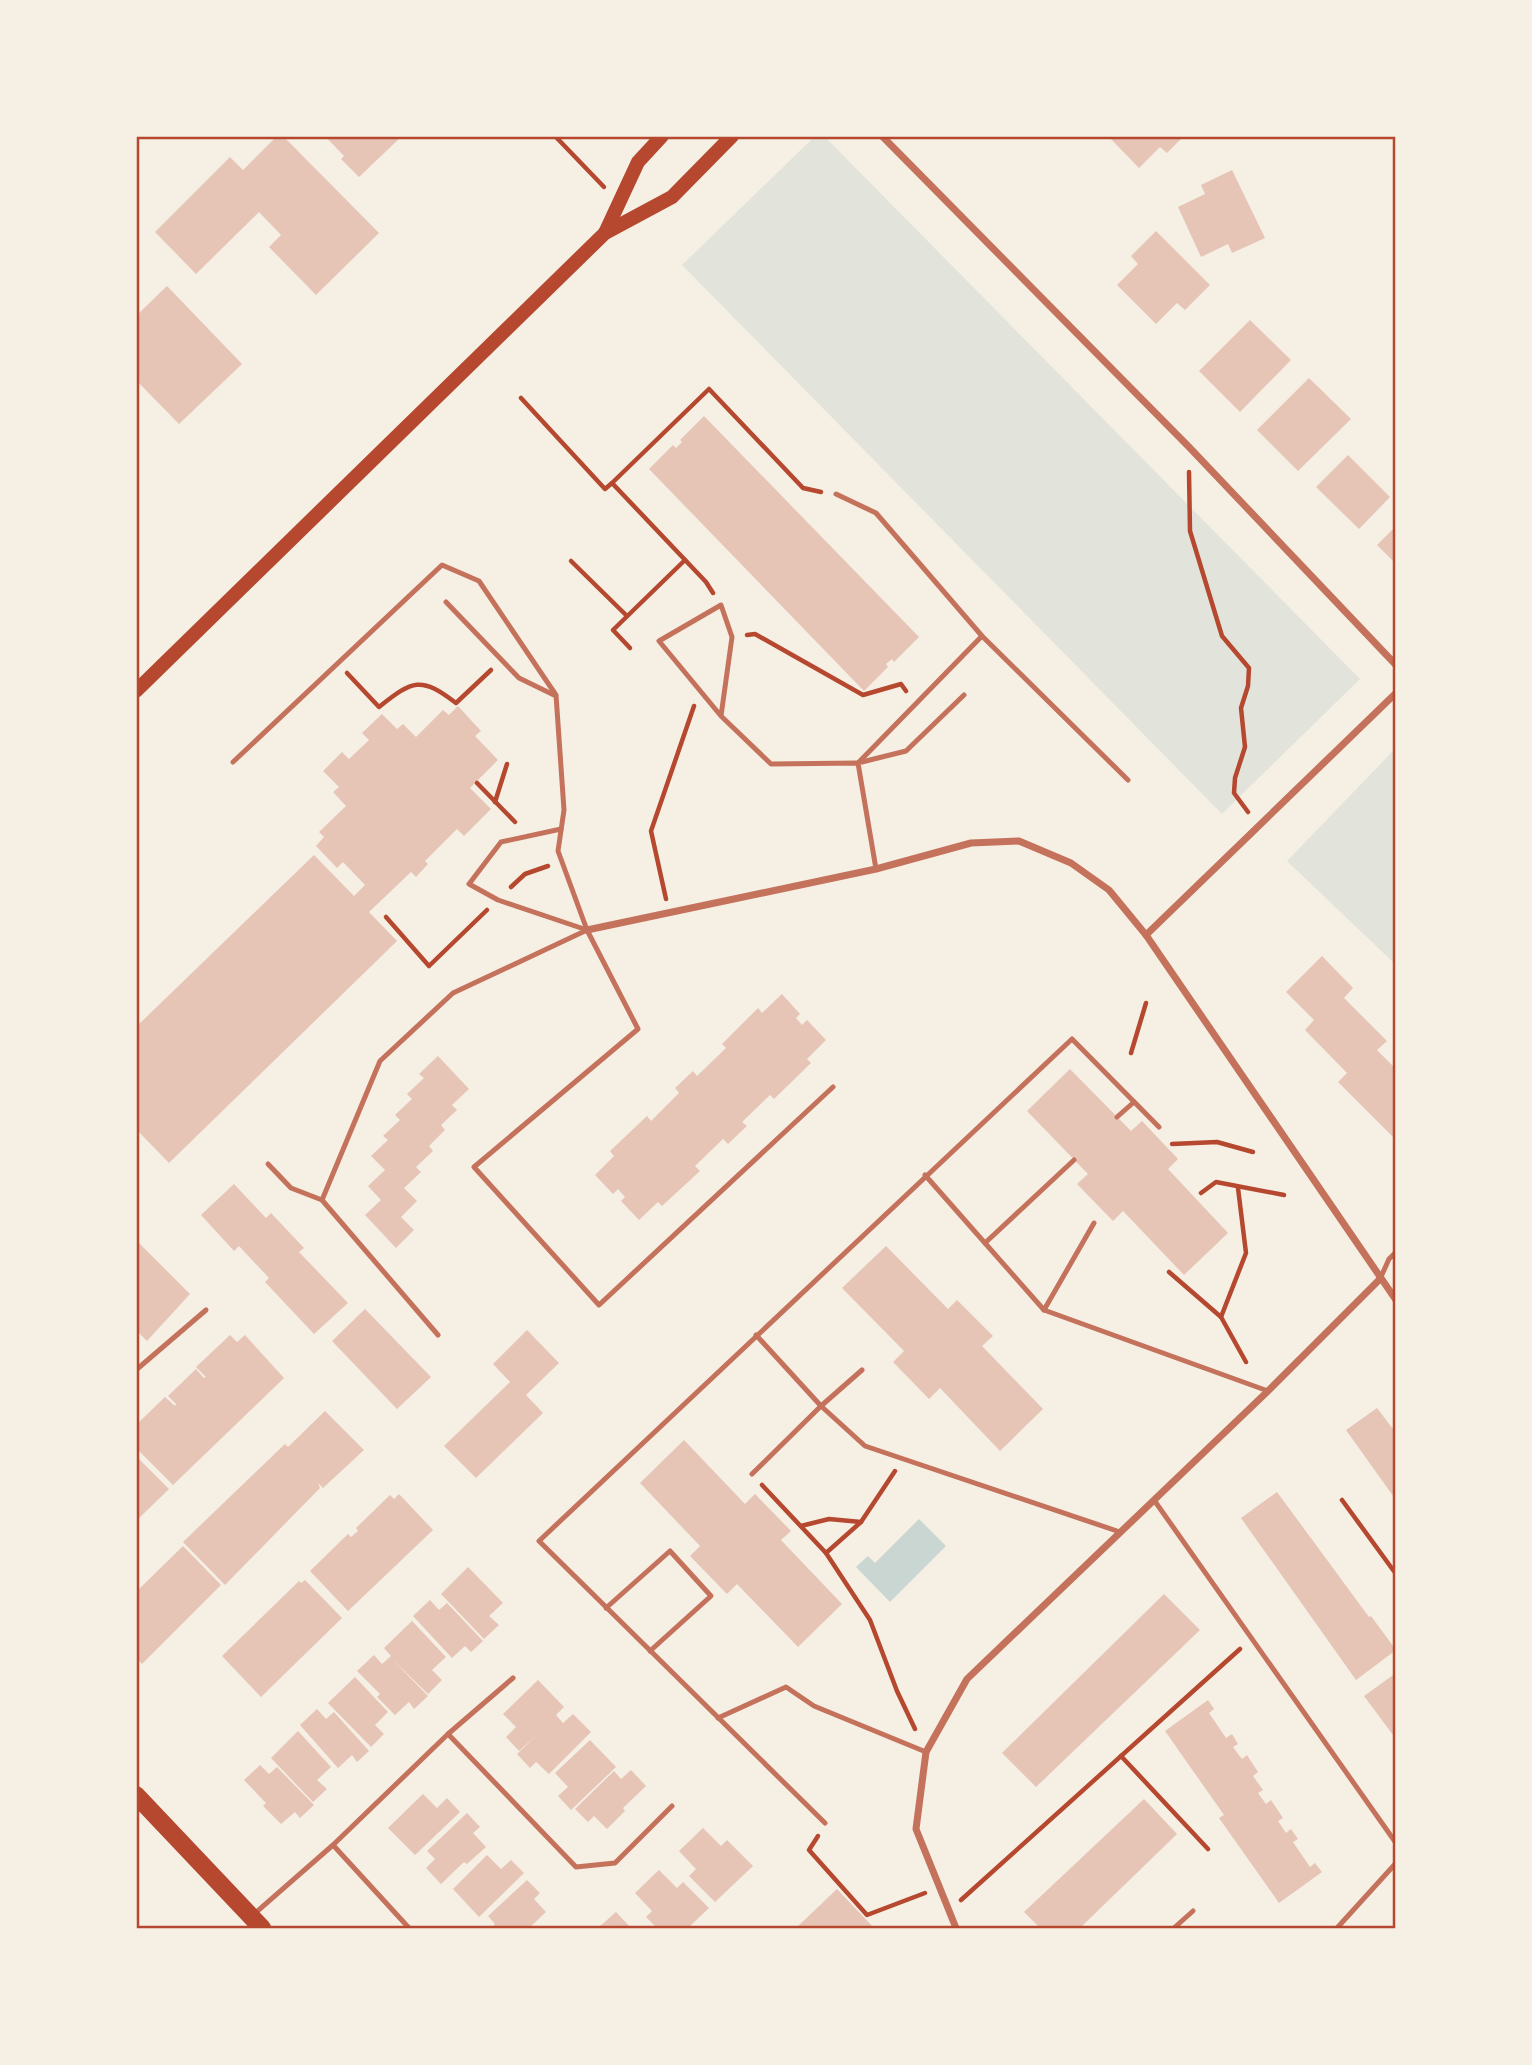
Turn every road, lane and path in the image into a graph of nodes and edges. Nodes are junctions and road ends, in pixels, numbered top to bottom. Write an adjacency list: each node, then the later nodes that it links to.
1 (555, 136): 5 (path)
2 (662, 136): 5 (main road)
3 (732, 136): 6 (main road)
4 (882, 136): 8 (street)
5 (619, 202): 6 (main road)
6 (605, 233): 24 (main road)
7 (521, 398): 9 (path)
8 (1189, 447): 22 (street); 36 (path)
9 (612, 483): 11 (path); 12 (path)
10 (836, 494): 11 (lane)
11 (844, 498): 17 (lane)
12 (685, 560): 15 (path); 16 (path)
13 (571, 561): 16 (path)
14 (446, 602): 20 (lane)
15 (721, 605): 18 (lane); 23 (lane)
16 (627, 616): 19 (path)
17 (982, 636): 28 (lane); 33 (lane)
18 (732, 637): 28 (path); 29 (lane)
19 (630, 648)
20 (502, 660): 21 (path); 26 (lane)
21 (338, 664): 26 (lane); 30 (lane)
22 (1395, 665)
23 (699, 690): 29 (lane); 42 (path)
24 (136, 691)
25 (1395, 693): 36 (street)
26 (555, 695): 37 (lane)
27 (964, 695): 31 (lane)
28 (916, 703): 31 (lane)
29 (721, 716): 31 (lane)
30 (233, 762)
31 (859, 763): 40 (lane)
32 (507, 764): 35 (path)
33 (1128, 780)
34 (477, 783): 35 (path)
35 (495, 802): 38 (path)
36 (1259, 825): 45 (street)
37 (561, 829): 38 (lane); 39 (lane)
38 (529, 836): 41 (lane)
39 (562, 862): 41 (path); 44 (lane)
40 (876, 869): 42 (street); 45 (street)
41 (498, 900): 43 (path); 44 (lane)
42 (669, 913): 44 (street)
43 (386, 917)
44 (587, 930): 48 (lane); 60 (lane)
45 (1146, 935): 65 (street)
46 (1146, 1003): 47 (path)
47 (1130, 1053)
48 (833, 1087)
49 (1134, 1102): 50 (lane); 51 (lane); 56 (lane)
50 (1117, 1116)
51 (1159, 1127)
52 (1172, 1144): 53 (path)
53 (1253, 1152)
54 (1074, 1160): 62 (lane)
55 (268, 1164): 60 (lane)
56 (925, 1175): 62 (lane); 71 (lane)
57 (1238, 1188): 58 (path); 59 (path); 69 (path)
58 (1201, 1193)
59 (1284, 1195)
60 (322, 1200): 70 (lane)
61 (1094, 1223): 68 (lane)
62 (985, 1243): 68 (lane)
63 (1395, 1252): 65 (lane)
64 (1169, 1272): 69 (path)
65 (1380, 1279): 66 (street); 75 (street)
66 (1395, 1300)
67 (206, 1310): 73 (lane)
68 (1044, 1310): 75 (lane)
69 (1221, 1317): 72 (path)
70 (438, 1335)
71 (756, 1335): 76 (lane); 86 (lane)
72 (1245, 1362)
73 (136, 1370)
74 (862, 1370): 76 (lane)
75 (1268, 1391): 79 (street)
76 (821, 1406): 77 (lane); 78 (lane)
77 (904, 1459): 81 (path); 83 (lane)
78 (752, 1474): 82 (path)
79 (1154, 1500): 83 (street); 87 (lane)
80 (1342, 1500): 85 (path)
81 (860, 1522): 82 (path); 84 (path)
82 (801, 1526): 84 (path)
83 (1120, 1532): 92 (street)
84 (826, 1553): 92 (path)
85 (1395, 1574)
86 (606, 1608): 88 (lane); 88 (lane)
87 (1252, 1639): 93 (path); 97 (lane)
88 (650, 1651): 90 (lane)
89 (513, 1678): 91 (lane)
90 (718, 1718): 92 (lane); 96 (lane)
91 (447, 1734): 95 (lane); 98 (lane)
92 (926, 1752): 101 (street)
93 (1121, 1756): 99 (path); 102 (path)
94 (136, 1795): 104 (main road)
95 (672, 1805)
96 (825, 1823): 101 (path)
97 (1395, 1843)
98 (333, 1845): 104 (lane); 105 (lane)
99 (1209, 1849)
100 (1395, 1863): 108 (lane)
101 (939, 1887): 102 (street)
102 (949, 1911): 106 (street)
103 (1193, 1911): 107 (lane)
104 (256, 1923)
105 (409, 1928)
106 (956, 1928)
107 (1174, 1928)
108 (1337, 1928)

